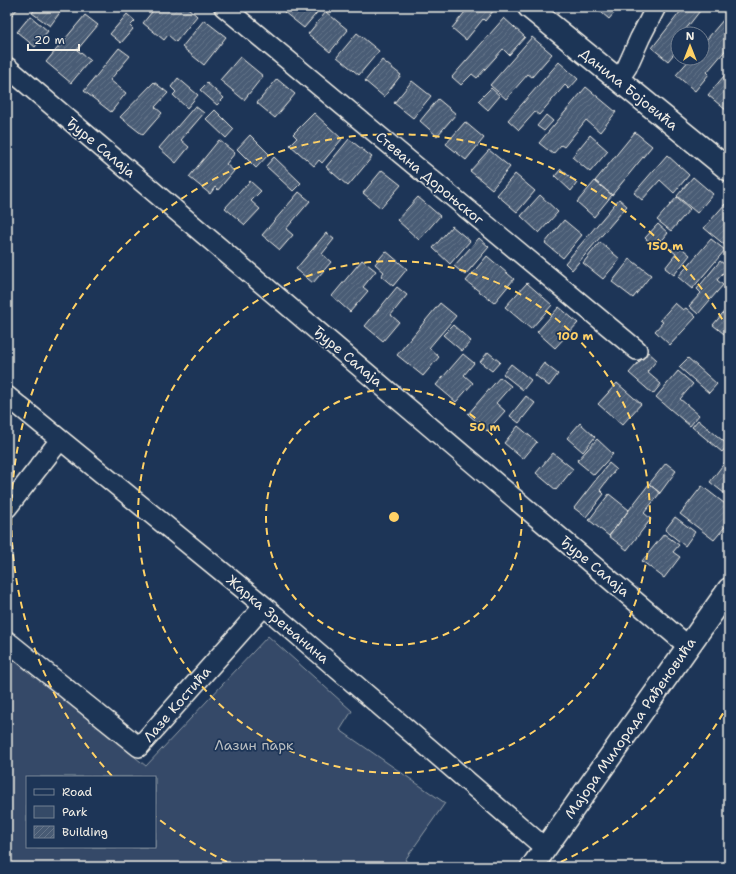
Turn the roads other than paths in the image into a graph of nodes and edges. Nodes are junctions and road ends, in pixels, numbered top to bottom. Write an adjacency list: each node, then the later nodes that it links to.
1 (224, 7): 7 (street, Стевана Дороњског)
2 (529, 7): 5 (street, Данила Бојовића)
3 (656, 7): 5 (street)
4 (7, 68): 14 (street, Ђуре Салаја)
5 (618, 80): 6 (street, Данила Бојовића)
6 (729, 170)
7 (637, 350)
8 (7, 396): 9 (street, Жарка Зрењанина)
9 (60, 440): 10 (street); 12 (street, Жарка Зрењанина)
10 (7, 508)
11 (729, 588): 14 (street, Мајора Милорада Рађеновића)
12 (264, 606): 13 (street, Лазе Костића); 15 (street, Жарка Зрењанина)
13 (7, 641)
14 (688, 646): 15 (street, Мајора Милорада Рађеновића)
15 (545, 848): 16 (street, Мајора Милорада Рађеновића)
16 (532, 867)

